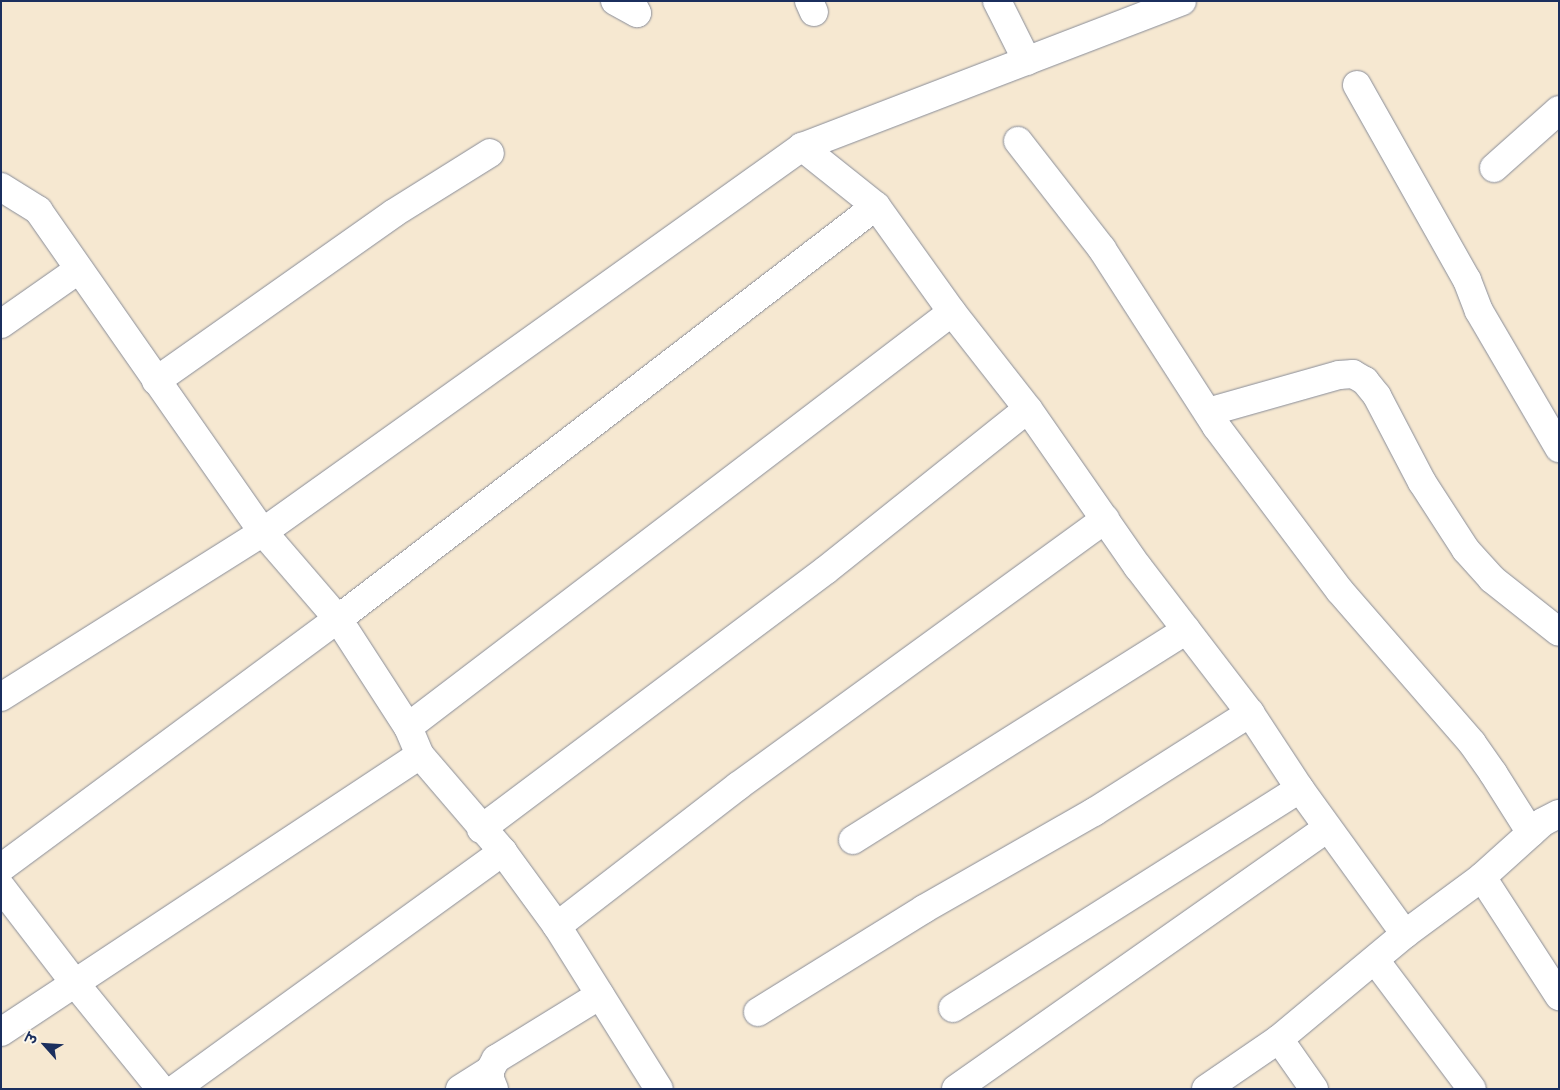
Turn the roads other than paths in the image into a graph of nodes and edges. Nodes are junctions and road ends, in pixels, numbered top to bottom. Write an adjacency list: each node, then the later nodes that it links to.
1 (615, 1): 2 (street)
2 (631, 1)
3 (997, 1): 5 (street)
4 (1182, 1): 5 (street)
5 (1027, 61): 9 (street)
6 (1358, 85): 20 (street)
7 (1559, 110): 11 (street)
8 (1018, 141): 19 (street)
9 (802, 147): 13 (street); 22 (street)
10 (490, 153): 17 (street)
11 (1494, 168)
12 (1, 187): 14 (street)
13 (876, 206): 15 (street); 23 (street)
14 (78, 270): 16 (street); 17 (street)
15 (952, 312): 18 (street); 28 (street)
16 (1, 324)
17 (156, 382): 22 (street)
18 (1028, 409): 21 (street); 34 (street)
19 (1208, 412): 25 (street); 32 (street)
20 (1559, 448)
21 (1105, 519): 24 (street); 40 (street)
22 (263, 532): 23 (street); 26 (street)
23 (338, 619): 28 (street); 37 (street)
24 (1186, 630): 27 (street); 35 (street)
25 (1559, 632)
26 (1, 698)
27 (1250, 713): 30 (street); 47 (street)
28 (408, 727): 29 (street)
29 (420, 754): 34 (street); 43 (street)
30 (1300, 789): 33 (street); 46 (street)
31 (1559, 792): 32 (street)
32 (1544, 823): 38 (street)
33 (1328, 828): 41 (street); 55 (street)
34 (481, 829): 36 (street)
35 (853, 840)
36 (503, 852): 40 (street); 52 (street)
37 (1, 868)
38 (1482, 877): 41 (street); 45 (street)
39 (1, 887): 43 (street)
40 (557, 926): 44 (street)
41 (1405, 934): 42 (street)
42 (1374, 960): 49 (street); 58 (street)
43 (74, 982): 48 (street); 51 (street)
44 (600, 995): 50 (street); 54 (street)
45 (1559, 996)
46 (953, 1008)
47 (758, 1012)
48 (1, 1032)
49 (1279, 1039): 56 (street); 57 (street)
50 (492, 1079): 53 (street)
51 (161, 1089)
52 (175, 1089)
53 (460, 1089)
54 (659, 1089)
55 (956, 1089)
56 (1206, 1089)
57 (1314, 1089)
58 (1472, 1089)

